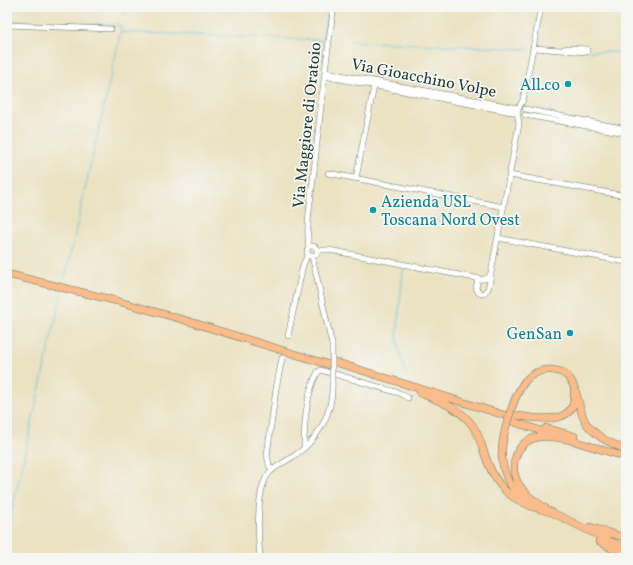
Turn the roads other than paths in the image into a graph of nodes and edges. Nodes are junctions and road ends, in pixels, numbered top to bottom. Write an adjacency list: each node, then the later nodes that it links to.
1 (334, 7): 7 (street, Via Maggiore di Oratoio)
2 (541, 7): 5 (street)
3 (7, 25): 4 (street)
4 (111, 29)
5 (534, 48): 6 (street); 9 (street)
6 (564, 49)
7 (325, 74): 8 (street, Via Gioacchino Volpe); 9 (street, Via Gioacchino Volpe); 18 (street, Via Maggiore di Oratoio)
8 (374, 86): 9 (street, Via Gioacchino Volpe); 14 (street)
9 (521, 111): 10 (street); 11 (street); 13 (street)
10 (626, 129)
11 (626, 133)
12 (328, 173): 14 (street)
13 (510, 175): 15 (street); 16 (street)
14 (356, 178): 16 (street)
15 (626, 196)
16 (504, 207): 17 (street)
17 (498, 238): 21 (street); 25 (street)
18 (309, 247): 19 (street); 20 (street, Via Maggiore di Oratoio)
19 (317, 250): 20 (street, Via Maggiore di Oratoio); 27 (street)
20 (310, 255): 22 (street, Via Maggiore di Oratoio); 23 (street, Via Maggiore di Oratoio)
21 (626, 262)
22 (313, 263): 23 (street); 37 (street, Via Maggiore di Oratoio, bridge)
23 (303, 265): 29 (street, Via Maggiore di Oratoio)
24 (7, 270): 31 (highway)
25 (491, 273): 27 (street); 28 (street)
26 (7, 274): 31 (highway)
27 (480, 279): 28 (street); 28 (street)
28 (488, 289)
29 (288, 336)
30 (282, 358): 40 (street)
31 (332, 367): 33 (highway); 34 (street); 35 (highway); 37 (street)
32 (573, 384): 35 (highway); 38 (highway); 41 (highway, bridge)
33 (420, 393): 35 (highway); 41 (highway)
34 (408, 398)
35 (510, 417): 36 (highway); 38 (highway)
36 (571, 440): 39 (highway); 41 (highway)
37 (304, 448): 40 (street, Via Maggiore di Oratoio)
38 (626, 451)
39 (626, 457)
40 (272, 470): 46 (street, Via Maggiore di Oratoio)
41 (550, 512): 42 (highway)
42 (565, 519): 43 (highway); 44 (highway); 45 (highway)
43 (626, 538)
44 (626, 549)
45 (626, 557)
46 (260, 558)

